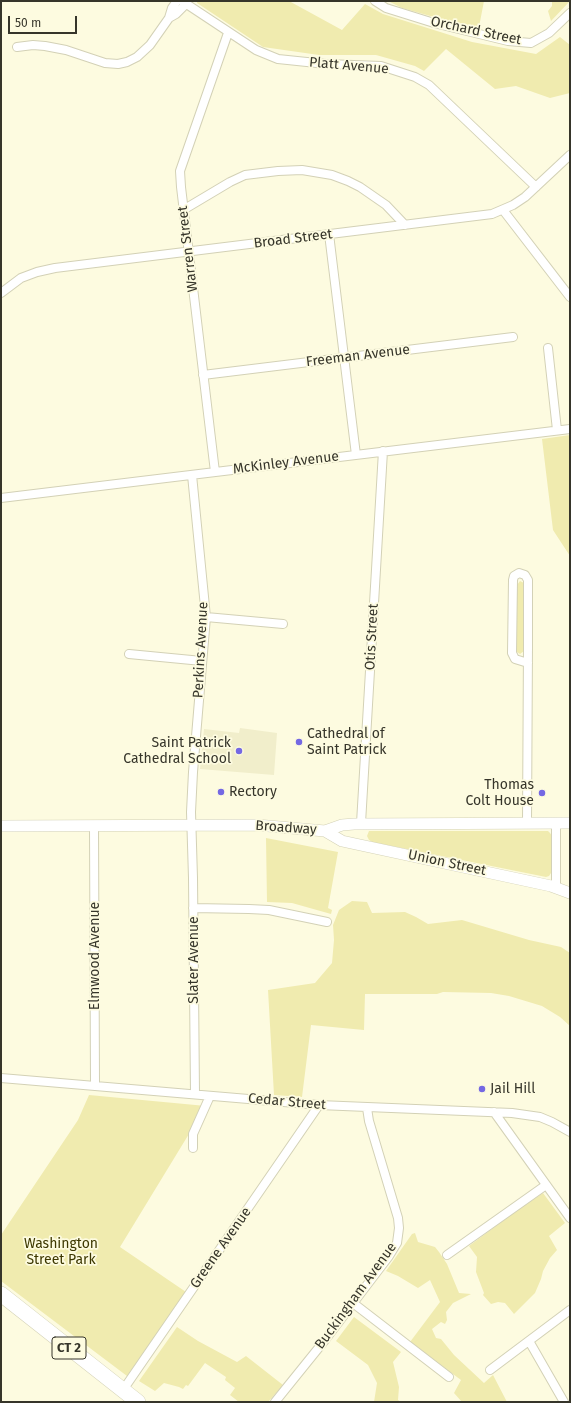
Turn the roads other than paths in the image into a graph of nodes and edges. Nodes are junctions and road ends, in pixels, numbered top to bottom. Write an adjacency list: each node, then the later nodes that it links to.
1 (176, 1): 5 (street)
2 (375, 1): 4 (street, Orchard Street)
3 (184, 2): 5 (street); 6 (street, Platt Avenue)
4 (570, 13)
5 (169, 18): 7 (street)
6 (228, 33): 9 (street, Platt Avenue); 10 (street, Warren Street)
7 (17, 47)
8 (570, 155): 9 (street, Broad Street)
9 (536, 187): 11 (street, Broad Street)
10 (183, 210): 12 (street); 14 (street, Warren Street)
11 (503, 210): 12 (street, Broad Street); 16 (street)
12 (405, 225): 13 (street, Broad Street)
13 (329, 234): 14 (street, Broad Street); 19 (street)
14 (188, 252): 15 (street, Broad Street); 20 (street, Warren Street)
15 (1, 293)
16 (570, 297)
17 (513, 337): 19 (street, Freeman Avenue)
18 (548, 348): 22 (street)
19 (344, 358): 20 (street, Freeman Avenue); 24 (street)
20 (203, 375): 25 (street, Warren Street)
21 (570, 429): 22 (street, McKinley Avenue)
22 (557, 430): 23 (street, McKinley Avenue)
23 (383, 452): 24 (street, McKinley Avenue); 36 (street, Otis Street)
24 (356, 455): 25 (street, McKinley Avenue)
25 (215, 472): 26 (street, McKinley Avenue)
26 (192, 475): 27 (street, McKinley Avenue); 28 (street, Perkins Avenue)
27 (1, 498)
28 (206, 617): 29 (street); 31 (street, Perkins Avenue)
29 (284, 624)
30 (129, 654): 31 (street)
31 (202, 661): 37 (street, Perkins Avenue)
32 (528, 663): 32 (street); 33 (street)
33 (527, 823): 34 (main road, Broadway); 36 (main road, Broadway)
34 (556, 823): 35 (main road, Broadway); 41 (street)
35 (570, 823)
36 (361, 824): 40 (main road, Broadway)
37 (191, 825): 39 (main road, Broadway); 40 (main road, Broadway); 43 (street, Slater Avenue)
38 (1, 826): 39 (main road, Broadway)
39 (94, 826): 46 (street, Elmwood Avenue)
40 (325, 831): 41 (main road, Union Street)
41 (556, 887): 42 (main road, Union Street)
42 (570, 893)
43 (194, 908): 44 (street); 47 (street, Slater Avenue)
44 (327, 922)
45 (1, 1078): 46 (street, Cedar Street)
46 (95, 1086): 47 (street, Cedar Street)
47 (195, 1094): 48 (street, Cedar Street)
48 (210, 1096): 49 (street, Cedar Street); 53 (street)
49 (319, 1105): 50 (street, Cedar Street); 63 (street, Greene Avenue)
50 (367, 1108): 51 (street, Cedar Street); 58 (street, Buckingham Avenue)
51 (494, 1112): 52 (street, Cedar Street); 54 (street)
52 (570, 1132)
53 (193, 1148)
54 (546, 1185): 55 (street); 56 (street)
55 (570, 1218)
56 (447, 1255)
57 (1, 1294): 63 (highway, CT 2)
58 (353, 1303): 62 (street); 65 (street, Buckingham Avenue)
59 (570, 1310): 60 (street)
60 (529, 1341): 61 (street); 66 (street)
61 (490, 1370)
62 (449, 1377)
63 (123, 1390): 64 (highway, CT 2)
64 (138, 1402)
65 (274, 1402)
66 (564, 1402)

